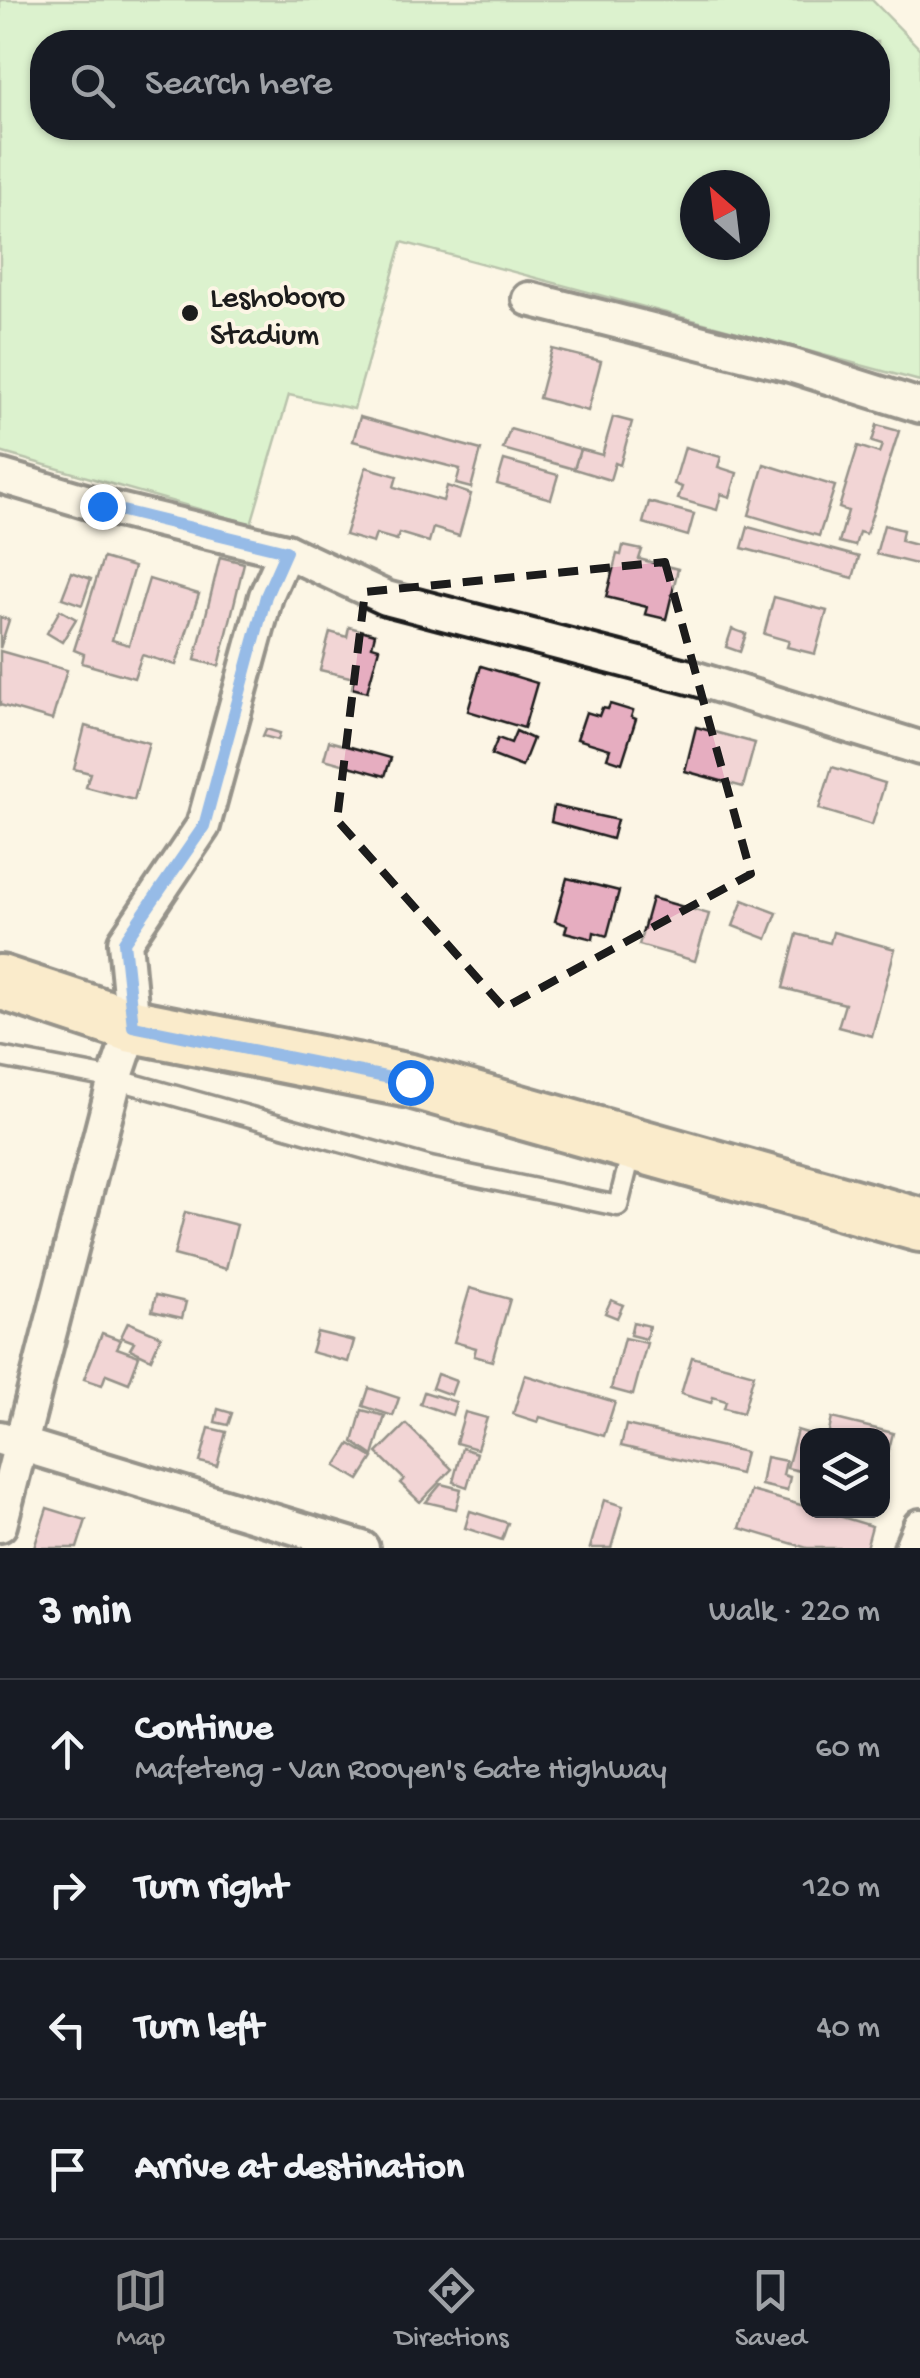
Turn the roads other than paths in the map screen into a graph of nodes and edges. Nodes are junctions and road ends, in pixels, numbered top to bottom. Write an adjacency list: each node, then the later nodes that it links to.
1 (529, 298): 2 (street)
2 (920, 406)
3 (0, 476): 4 (street)
4 (286, 551): 5 (street); 7 (street)
5 (920, 748)
6 (0, 982): 7 (main road)
7 (133, 1026): 9 (street); 10 (main road)
8 (0, 1057): 9 (lane)
9 (115, 1080): 10 (lane); 12 (street)
10 (634, 1143): 11 (main road)
11 (920, 1225)
12 (11, 1441): 13 (street); 15 (street)
13 (0, 1525)
14 (920, 1526): 16 (street)
15 (362, 1548)
16 (911, 1548)

